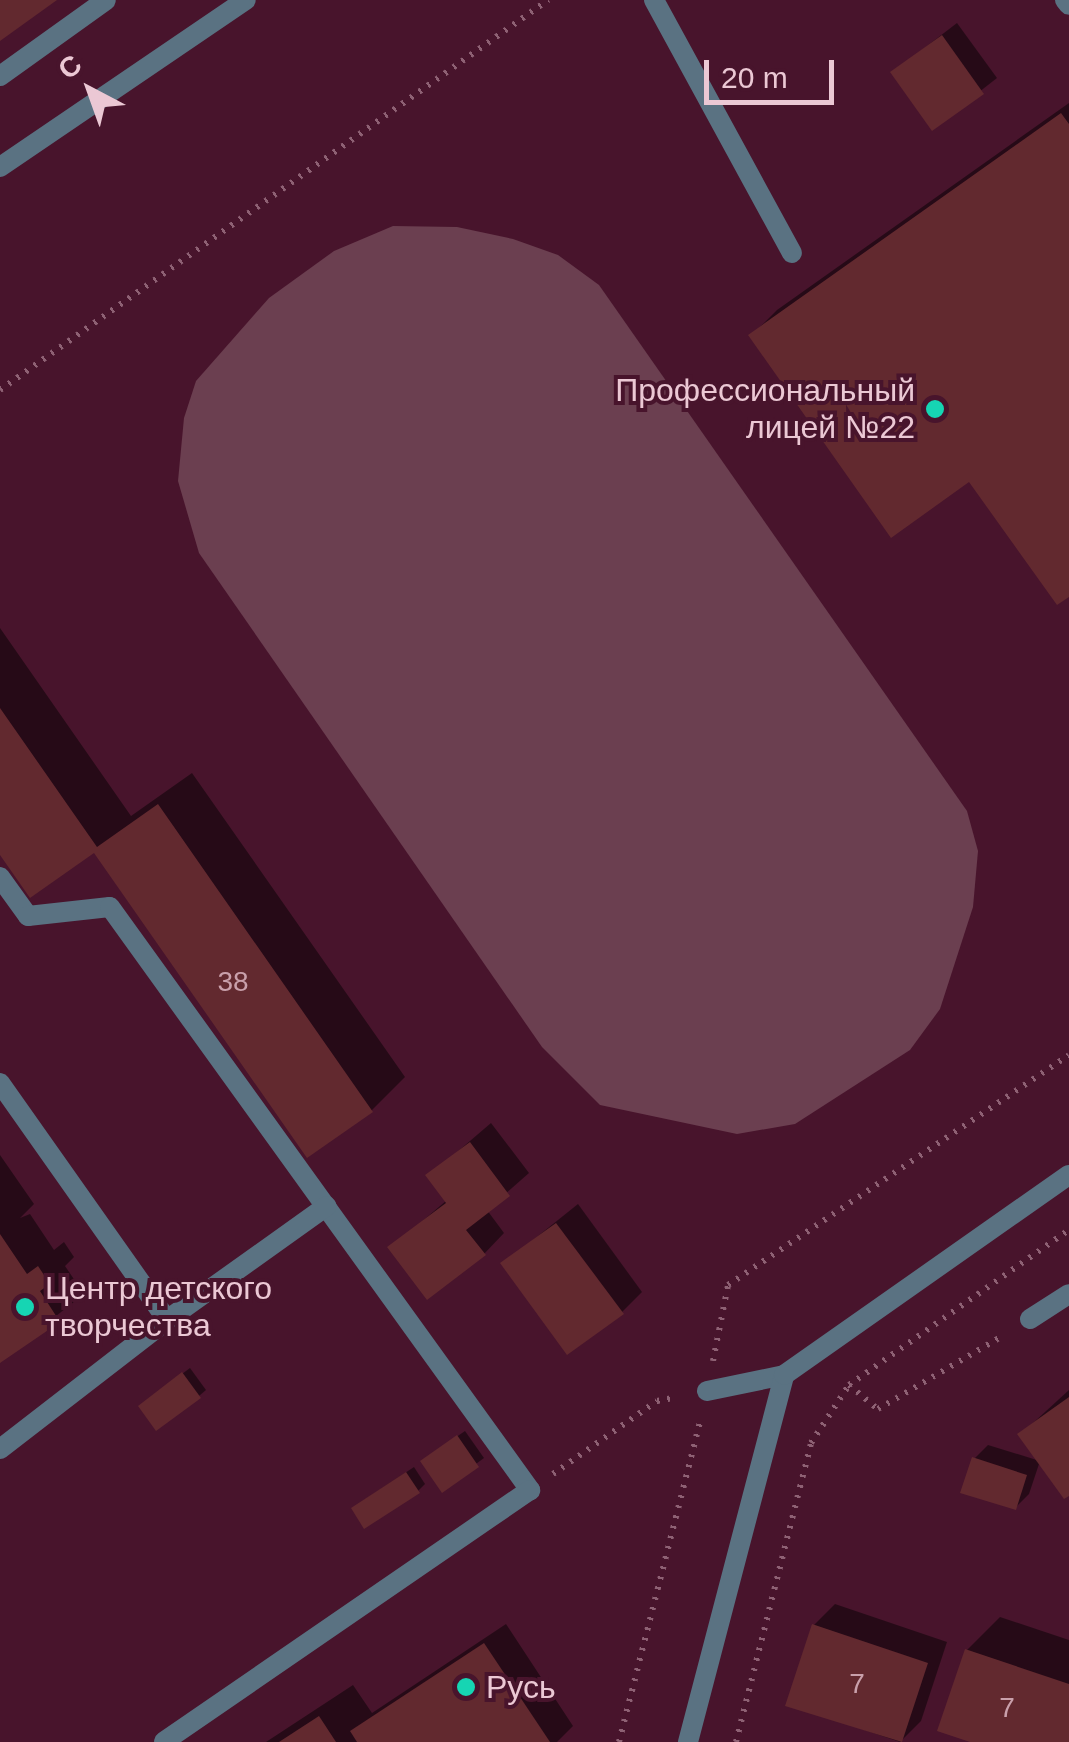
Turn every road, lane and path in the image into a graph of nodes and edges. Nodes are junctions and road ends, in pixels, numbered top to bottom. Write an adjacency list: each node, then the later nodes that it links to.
1 (106, 0): 5 (street)
2 (246, 0): 6 (street)
3 (548, 0): 8 (path)
4 (654, 0): 7 (street)
5 (0, 76)
6 (0, 167)
7 (792, 253)
8 (0, 390)
9 (0, 877): 13 (street)
10 (1069, 1055): 20 (path)
11 (0, 1083): 17 (street)
12 (1069, 1175): 18 (street)
13 (327, 1206): 17 (street); 23 (street)
14 (1069, 1230): 19 (path)
15 (1069, 1294): 16 (street)
16 (1030, 1319): 19 (path)
17 (167, 1320): 22 (street)
18 (784, 1375): 20 (street); 26 (street)
19 (848, 1385): 27 (path)
20 (707, 1390): 25 (path)
21 (658, 1401): 23 (path)
22 (0, 1449)
23 (530, 1490): 24 (street)
24 (164, 1742)
25 (619, 1742)
26 (688, 1742)
27 (736, 1742)

